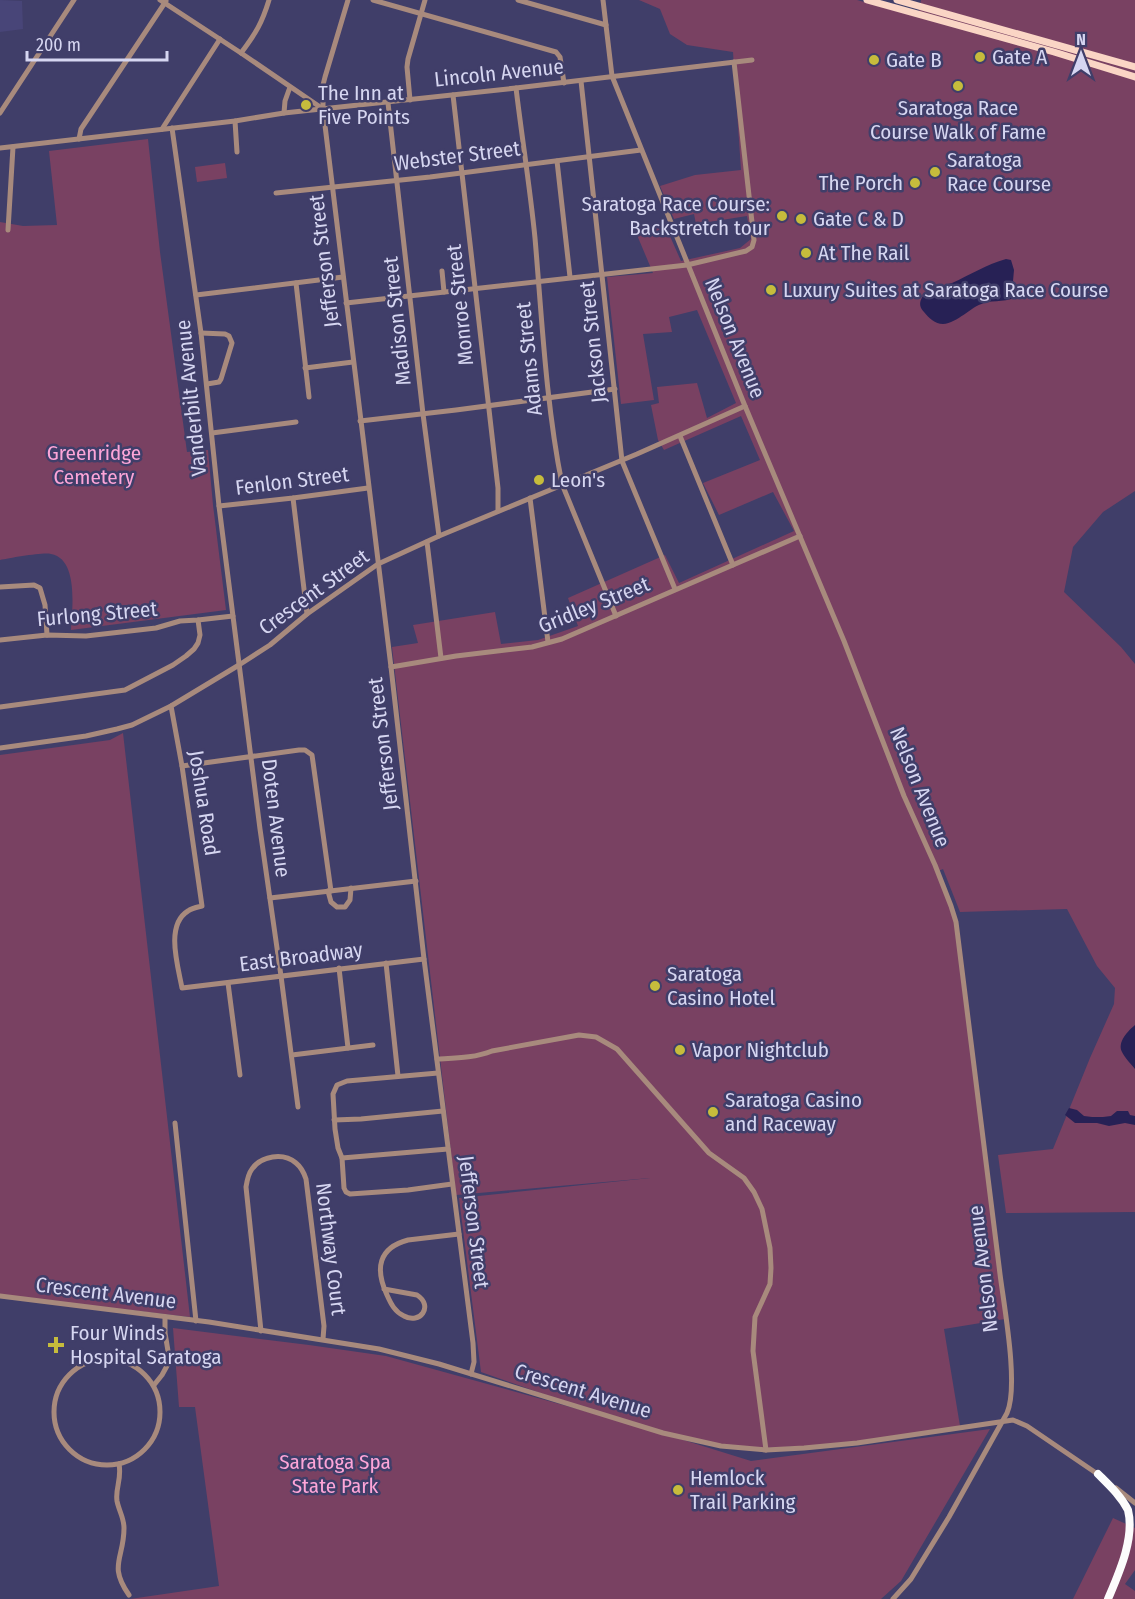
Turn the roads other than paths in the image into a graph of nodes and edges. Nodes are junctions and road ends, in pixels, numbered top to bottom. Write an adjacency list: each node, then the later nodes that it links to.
1 (74, 0): 30 (street)
2 (269, 0): 16 (street)
3 (348, 0): 29 (street, Jefferson Street)
4 (373, 0): 13 (street)
5 (425, 0): 13 (street)
6 (518, 0): 14 (street)
7 (603, 0): 14 (street, Nelson Avenue)
8 (867, 0): 12 (main road)
9 (897, 0): 11 (main road)
10 (164, 1): 15 (street); 35 (street)
11 (912, 2): 12 (street); 19 (main road)
12 (910, 12): 21 (main road)
13 (422, 13): 23 (street); 27 (street)
14 (606, 25): 20 (street, Nelson Avenue)
15 (220, 39): 16 (street); 34 (street)
16 (241, 53): 24 (street)
17 (752, 60): 18 (street, Lincoln Avenue)
18 (734, 62): 20 (street, Lincoln Avenue); 48 (street)
19 (1135, 67)
20 (612, 76): 22 (street, Lincoln Avenue); 38 (street, Nelson Avenue)
21 (1135, 76)
22 (581, 81): 23 (street, Lincoln Avenue); 40 (street, Jackson Street)
23 (564, 82): 25 (street, Lincoln Avenue)
24 (290, 87): 29 (street); 31 (street)
25 (516, 88): 26 (street, Lincoln Avenue); 42 (street, Adams Street)
26 (453, 95): 27 (street, Lincoln Avenue); 43 (street, Monroe Street)
27 (410, 100): 28 (street, Lincoln Avenue)
28 (388, 103): 29 (street, Lincoln Avenue); 44 (street, Madison Street)
29 (323, 109): 31 (street, Lincoln Avenue); 45 (street, Jefferson Street)
30 (0, 113)
31 (284, 113): 32 (street, Lincoln Avenue)
32 (235, 121): 33 (street, Lincoln Avenue); 39 (street)
33 (172, 128): 34 (street, Lincoln Avenue); 57 (street, Vanderbilt Avenue)
34 (162, 129): 35 (street, Lincoln Avenue)
35 (79, 139): 36 (street, Lincoln Avenue)
36 (13, 147): 37 (street, Lincoln Avenue); 47 (street)
37 (0, 148)
38 (641, 150): 40 (street, Webster Street); 48 (street, Nelson Avenue)
39 (237, 152)
40 (590, 157): 41 (street, Webster Street); 50 (street, Jackson Street)
41 (557, 160): 42 (street, Webster Street); 52 (street)
42 (525, 165): 43 (street, Webster Street); 53 (street, Adams Street)
43 (461, 173): 44 (street, Webster Street); 55 (street, Monroe Street)
44 (397, 180): 45 (street, Webster Street); 58 (street, Madison Street)
45 (332, 187): 46 (street, Webster Street); 51 (street, Jefferson Street)
46 (276, 192)
47 (9, 230)
48 (687, 265): 50 (street); 68 (street, Nelson Avenue)
49 (442, 271): 56 (street)
50 (603, 273): 52 (street); 64 (street, Jackson Street)
51 (343, 277): 54 (street); 59 (street, Jefferson Street)
52 (570, 277): 53 (street)
53 (538, 281): 55 (street); 66 (street, Adams Street)
54 (296, 283): 57 (street); 62 (street)
55 (475, 289): 56 (street); 67 (street, Monroe Street)
56 (444, 292): 58 (street)
57 (196, 295): 60 (street, Vanderbilt Avenue)
58 (411, 296): 59 (street); 69 (street, Madison Street)
59 (346, 303): 61 (street, Jefferson Street)
60 (201, 333): 63 (street, Vanderbilt Avenue); 63 (street)
61 (353, 362): 62 (street); 70 (street, Jefferson Street)
62 (305, 368): 65 (street)
63 (207, 384): 72 (street, Vanderbilt Avenue)
64 (615, 389): 66 (street); 74 (street, Jackson Street)
65 (309, 397)
66 (549, 398): 67 (street); 75 (street, Adams Street)
67 (488, 406): 69 (street); 80 (street, Monroe Street)
68 (745, 406): 73 (street, Crescent Street); 82 (street, Nelson Avenue)
69 (423, 414): 70 (street); 81 (street, Madison Street)
70 (360, 421): 76 (street, Jefferson Street)
71 (296, 422): 72 (street)
72 (212, 433): 79 (street, Vanderbilt Avenue)
73 (680, 436): 74 (street, Crescent Street); 85 (street)
74 (622, 461): 75 (street, Crescent Street); 87 (street, Jackson Street)
75 (562, 484): 78 (street, Crescent Street); 89 (street, Adams Street)
76 (368, 488): 77 (street, Fenlon Street); 84 (street, Jefferson Street)
77 (292, 498): 79 (street, Fenlon Street); 88 (street)
78 (530, 498): 80 (street, Crescent Street); 94 (street)
79 (219, 506): 90 (street, Vanderbilt Avenue)
80 (498, 512): 81 (street, Crescent Street)
81 (439, 536): 83 (street, Crescent Street)
82 (800, 536): 85 (street, Gridley Street); 136 (street, Nelson Avenue)
83 (427, 542): 84 (street, Crescent Street); 95 (street)
84 (378, 564): 88 (street, Crescent Street); 97 (street, Jefferson Street)
85 (733, 565): 87 (street, Gridley Street)
86 (0, 587): 92 (street)
87 (675, 590): 89 (street, Gridley Street)
88 (307, 615): 96 (street, Crescent Street)
89 (616, 615): 94 (street, Gridley Street)
90 (233, 616): 91 (street, Furlong Street); 96 (street, Vanderbilt Avenue)
91 (198, 620): 92 (street, Furlong Street); 99 (street)
92 (47, 635): 93 (street, Furlong Street)
93 (0, 640)
94 (548, 642): 95 (street, Gridley Street)
95 (441, 658): 97 (street, Gridley Street)
96 (239, 665): 98 (street, Crescent Street); 101 (street, Doten Avenue)
97 (391, 667): 103 (street, Jefferson Street)
98 (171, 706): 100 (street, Crescent Street); 102 (street, Joshua Road)
99 (0, 707)
100 (0, 748)
101 (252, 756): 102 (street); 105 (street); 106 (street, Doten Avenue)
102 (182, 766): 112 (street, Joshua Road)
103 (416, 881): 104 (street); 107 (street, Jefferson Street)
104 (351, 888): 105 (street); 105 (street)
105 (329, 891): 106 (street)
106 (270, 898): 110 (street, Doten Avenue)
107 (424, 959): 108 (street, East Broadway); 116 (street, Jefferson Street)
108 (386, 963): 109 (street, East Broadway); 119 (street)
109 (339, 968): 110 (street, East Broadway); 114 (street)
110 (282, 976): 111 (street, East Broadway); 115 (street, Doten Avenue)
111 (228, 983): 112 (street, East Broadway); 118 (street)
112 (182, 988)
113 (373, 1045): 114 (street)
114 (348, 1048): 115 (street)
115 (292, 1055): 120 (street, Doten Avenue)
116 (437, 1059): 117 (street, Jefferson Street); 137 (street)
117 (438, 1073): 119 (street); 121 (street, Jefferson Street)
118 (240, 1076)
119 (398, 1076): 122 (street)
120 (297, 1107)
121 (443, 1111): 122 (street); 124 (street, Jefferson Street)
122 (334, 1120): 125 (street)
123 (175, 1124): 131 (street)
124 (448, 1149): 125 (street); 126 (street, Jefferson Street)
125 (342, 1158): 126 (street)
126 (453, 1184): 127 (street, Jefferson Street)
127 (459, 1234): 128 (street); 134 (street, Jefferson Street)
128 (384, 1289): 128 (street)
129 (0, 1296): 130 (street, Crescent Avenue)
130 (165, 1317): 131 (street, Crescent Avenue); 135 (street)
131 (196, 1321): 132 (street, Crescent Avenue)
132 (261, 1331): 133 (street, Crescent Avenue); 133 (street, Northway Court)
133 (323, 1340): 134 (street, Crescent Avenue)
134 (471, 1374): 137 (street, Crescent Avenue)
135 (154, 1385): 138 (street); 138 (street)
136 (1002, 1420): 137 (street, Crescent Avenue); 139 (street, Crescent Avenue); 142 (street, Nelson Avenue)
137 (766, 1450)
138 (119, 1464): 141 (street)
139 (1098, 1474): 140 (street, Crescent Avenue); 143 (highway)
140 (1135, 1503)
141 (129, 1595)
142 (893, 1599)
143 (1108, 1599)

